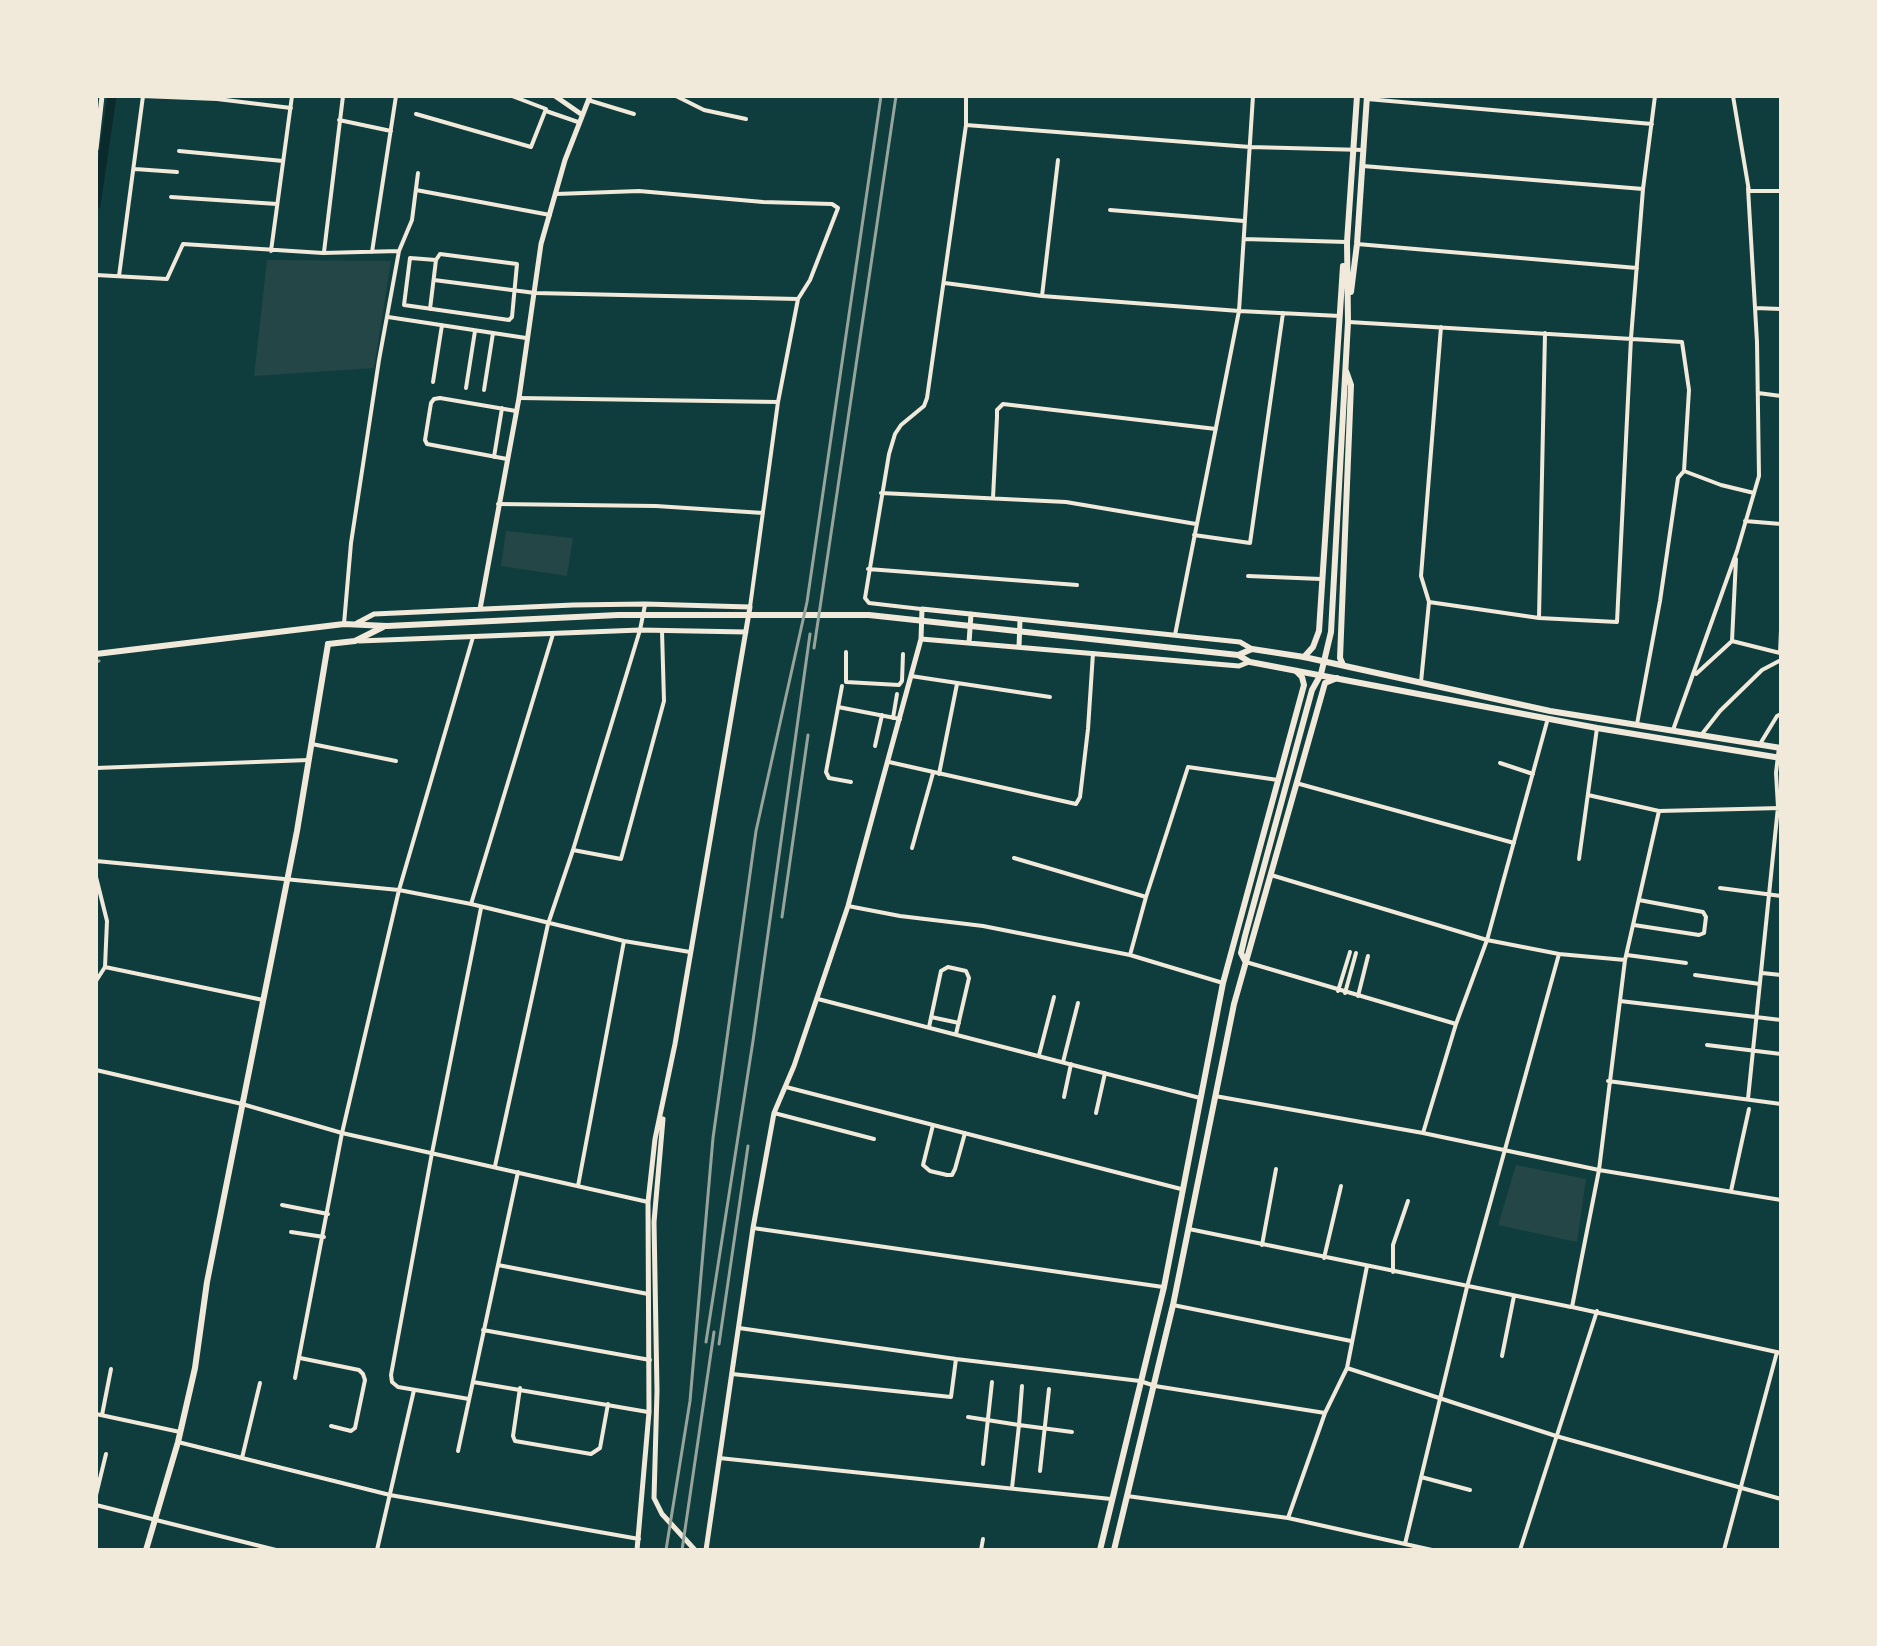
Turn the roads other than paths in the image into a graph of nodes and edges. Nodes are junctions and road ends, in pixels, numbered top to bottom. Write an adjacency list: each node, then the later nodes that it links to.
1 (102, 96): 25 (street)
2 (142, 96): 14 (street); 37 (street)
3 (292, 96): 17 (street)
4 (343, 96): 23 (street)
5 (396, 96): 28 (street)
6 (512, 96): 18 (street)
7 (555, 96): 20 (street)
8 (676, 96): 22 (street)
9 (966, 96): 27 (street)
10 (1253, 96): 29 (street)
11 (1357, 96): 30 (main road)
12 (1655, 96): 26 (street)
13 (1733, 96): 40 (street)
14 (217, 97): 17 (street)
15 (1367, 97): 26 (street); 32 (main road)
16 (589, 98): 20 (street); 21 (street)
17 (291, 108): 35 (street)
18 (546, 111): 19 (street); 24 (street)
19 (416, 114)
20 (581, 114): 24 (street)
21 (634, 114)
22 (746, 119)
23 (339, 120): 28 (street); 56 (street)
24 (578, 122): 44 (street)
25 (98, 123): 31 (street)
26 (1652, 124): 41 (street)
27 (966, 125): 29 (street); 64 (street)
28 (391, 131): 55 (street)
29 (1250, 147): 30 (street); 49 (street)
30 (1353, 148): 32 (street); 51 (main road)
31 (96, 149)
32 (1364, 150): 36 (main road)
33 (179, 151): 35 (street)
34 (1058, 160): 67 (street)
35 (283, 161): 46 (street)
36 (1363, 166): 41 (street); 52 (main road)
37 (135, 169): 38 (street); 60 (street)
38 (177, 172)
39 (418, 173): 42 (street)
40 (1748, 188): 43 (street); 69 (street)
41 (1643, 189): 58 (street)
42 (416, 190): 48 (street); 54 (street)
43 (1781, 191)
44 (556, 194): 48 (street); 68 (street)
45 (171, 197): 46 (street)
46 (277, 204): 53 (street)
47 (1110, 210): 49 (street)
48 (550, 215): 66 (street)
49 (1244, 221): 50 (street)
50 (1244, 239): 51 (street); 72 (street)
51 (1347, 242): 75 (main road)
52 (1357, 244): 58 (street); 75 (main road)
53 (271, 251): 56 (street); 60 (street)
54 (399, 251): 55 (street); 61 (street)
55 (372, 252): 56 (street)
56 (323, 253)
57 (436, 260): 62 (street); 63 (street); 65 (street)
58 (1637, 268): 82 (street)
59 (96, 275): 60 (street)
60 (119, 276)
61 (394, 277): 62 (street); 74 (street)
62 (407, 279): 71 (street)
63 (434, 280): 65 (street); 71 (street)
64 (945, 283): 67 (street); 97 (street)
65 (517, 291): 66 (street); 71 (street)
66 (535, 293): 68 (street); 81 (street)
67 (1042, 296): 72 (street)
68 (798, 299): 90 (street)
69 (1755, 308): 70 (street); 87 (street)
70 (1781, 309)
71 (430, 310)
72 (1239, 311): 73 (street); 93 (street)
73 (1283, 313): 75 (street); 105 (street)
74 (388, 317): 76 (street); 119 (street)
75 (1345, 318): 77 (street); 83 (main road); 109 (main road)
76 (442, 325): 78 (street); 84 (street)
77 (1441, 327): 80 (street); 111 (street)
78 (475, 330): 79 (street); 85 (street)
79 (493, 333): 81 (street); 86 (street)
80 (1545, 333): 82 (street); 117 (street)
81 (526, 338): 89 (street)
82 (1631, 338): 96 (street); 117 (street)
83 (1344, 368): 145 (main road); 209 (main road)
84 (433, 382)
85 (466, 388)
86 (484, 390)
87 (1758, 393): 88 (street); 98 (street)
88 (1781, 396)
89 (519, 398): 90 (street); 92 (street)
90 (778, 402): 101 (street)
91 (502, 408): 92 (street); 94 (street); 94 (street)
92 (516, 411): 95 (street)
93 (1216, 429): 99 (street); 103 (street)
94 (494, 457): 95 (street)
95 (507, 459): 100 (street)
96 (1684, 471): 98 (street); 162 (street)
97 (881, 493): 99 (street); 107 (street)
98 (1754, 493): 102 (street)
99 (993, 498): 103 (street)
100 (498, 504): 101 (street); 114 (street)
101 (763, 513): 113 (street)
102 (1745, 521): 104 (street); 106 (street)
103 (1196, 524): 105 (street)
104 (1781, 524)
105 (1194, 535): 127 (street)
106 (1737, 551): 131 (street); 147 (street)
107 (868, 569): 110 (street); 115 (street)
108 (1248, 576): 109 (street)
109 (1322, 579): 141 (main road)
110 (1077, 585)
111 (1429, 602): 117 (street); 150 (street)
112 (645, 604): 113 (street); 114 (street); 122 (street)
113 (750, 607): 125 (street)
114 (480, 609): 120 (street)
115 (922, 609): 116 (street); 129 (street)
116 (971, 614): 118 (street); 132 (street)
117 (1539, 618)
118 (1020, 620): 127 (street); 133 (street)
119 (344, 624): 120 (main road); 137 (main road)
120 (356, 624): 121 (main road)
121 (390, 625): 130 (main road); 139 (main road)
122 (640, 630): 124 (street); 126 (street); 188 (street)
123 (1781, 630): 140 (street)
124 (662, 631): 125 (street); 188 (street)
125 (746, 632): 208 (street)
126 (553, 633): 128 (street); 201 (street)
127 (1175, 636): 134 (street)
128 (473, 637): 130 (street); 196 (street)
129 (921, 639): 132 (street); 144 (street)
130 (355, 641): 166 (main road)
131 (1732, 641): 140 (street); 147 (street)
132 (969, 643): 133 (street)
133 (1019, 647): 136 (street)
134 (1252, 649): 139 (main road); 141 (main road)
135 (846, 652): 143 (street)
136 (1093, 653): 142 (street); 177 (street)
137 (96, 654)
138 (903, 654): 143 (street)
139 (1236, 655): 142 (main road)
140 (1781, 656): 165 (street)
141 (1304, 657): 145 (main road)
142 (1250, 662): 146 (main road)
143 (903, 665): 144 (street)
144 (914, 665): 148 (street)
145 (1343, 665): 150 (main road)
146 (1296, 671): 149 (main road); 156 (main road)
147 (1694, 675): 164 (street)
148 (911, 676): 151 (street); 160 (street)
149 (1337, 678): 157 (main road); 161 (main road)
150 (1421, 682): 162 (main road)
151 (957, 684): 154 (street); 177 (street)
152 (842, 686): 155 (street)
153 (897, 694): 160 (street)
154 (1050, 697)
155 (838, 707): 159 (street); 181 (street)
156 (1298, 707): 157 (main road); 180 (main road)
157 (1317, 712): 182 (main road)
158 (1781, 714): 167 (street)
159 (882, 715): 160 (street); 168 (street)
160 (897, 718): 173 (street)
161 (1548, 718): 163 (main road); 178 (street)
162 (1637, 724): 164 (main road)
163 (1597, 728): 170 (main road); 183 (street)
164 (1673, 730): 165 (main road)
165 (1702, 735): 167 (main road)
166 (312, 744): 171 (main road); 172 (street)
167 (1760, 744): 169 (main road)
168 (875, 746)
169 (1780, 747): 170 (street)
170 (1779, 758): 179 (street)
171 (310, 760): 175 (street); 194 (main road)
172 (396, 761)
173 (889, 762): 176 (street); 202 (street)
174 (1500, 763): 178 (street)
175 (96, 768)
176 (933, 773): 177 (street); 187 (street)
177 (939, 774)
178 (1533, 774): 186 (street)
179 (1779, 774): 184 (street)
180 (1278, 780): 199 (street); 213 (main road)
181 (851, 782)
182 (1296, 783): 186 (street); 192 (main road)
183 (1588, 795): 185 (street); 190 (street)
184 (1780, 807): 185 (street); 197 (street)
185 (1659, 811): 200 (street)
186 (1515, 843): 206 (street)
187 (912, 848)
188 (573, 850): 204 (street)
189 (1014, 858): 199 (street)
190 (1579, 859)
191 (96, 861): 194 (street)
192 (1271, 875): 206 (street); 215 (main road)
193 (96, 877): 217 (street)
194 (287, 881): 196 (street); 229 (main road)
195 (1720, 888): 197 (street)
196 (399, 890): 201 (street); 260 (street)
197 (1769, 895): 198 (street); 218 (street)
198 (1781, 896)
199 (1146, 897): 211 (street)
200 (1639, 900): 205 (street); 205 (street)
201 (471, 904): 203 (street)
202 (848, 906): 211 (street); 228 (street)
203 (481, 908): 204 (street); 265 (street)
204 (548, 924): 207 (street); 266 (street)
205 (1634, 925): 214 (street)
206 (1487, 940): 210 (street); 236 (street)
207 (624, 941): 208 (street); 270 (street)
208 (690, 952): 255 (street)
209 (1241, 953): 213 (main road); 215 (main road)
210 (1559, 954): 214 (street); 264 (street)
211 (1130, 955): 222 (street)
212 (1368, 956): 226 (street)
213 (1231, 957): 222 (main road)
214 (1626, 958): 216 (street); 230 (street)
215 (1246, 962): 224 (street); 249 (main road)
216 (1686, 963)
217 (105, 967): 221 (street); 229 (street)
218 (1762, 973): 220 (street); 223 (street)
219 (1695, 975): 223 (street)
220 (1781, 975)
221 (96, 981)
222 (1223, 983): 251 (main road)
223 (1760, 984): 233 (street)
224 (1338, 991): 225 (street); 225 (street)
225 (1345, 993): 226 (street)
226 (1358, 996): 236 (street)
227 (1054, 997): 242 (street)
228 (818, 999): 237 (street); 248 (street)
229 (263, 1000): 253 (main road)
230 (1620, 1001): 233 (street); 247 (street)
231 (1078, 1003): 243 (street)
232 (931, 1017): 235 (street); 235 (street); 237 (street)
233 (1756, 1017): 234 (street); 240 (street)
234 (1781, 1020)
235 (959, 1023): 238 (street)
236 (1456, 1024): 262 (street)
237 (929, 1027): 238 (street)
238 (956, 1034): 242 (street)
239 (1707, 1045): 240 (street)
240 (1752, 1051): 241 (street); 252 (street)
241 (1781, 1054)
242 (1039, 1055): 243 (street)
243 (1063, 1062): 244 (street)
244 (1071, 1064): 246 (street); 250 (street)
245 (96, 1070): 253 (street)
246 (1105, 1073): 251 (street); 258 (street)
247 (1608, 1081): 252 (street); 268 (street)
248 (786, 1087): 257 (street); 259 (street)
249 (1215, 1096): 262 (street); 280 (main road)
250 (1064, 1097)
251 (1200, 1098): 272 (main road)
252 (1748, 1099): 254 (street)
253 (242, 1104): 260 (street); 327 (main road)
254 (1781, 1104)
255 (664, 1105): 276 (street); 356 (street)
256 (1749, 1109): 273 (street)
257 (774, 1113): 263 (street); 279 (street)
258 (1096, 1113)
259 (933, 1125): 261 (street); 261 (street)
260 (342, 1133): 265 (street); 278 (street)
261 (965, 1133): 272 (street)
262 (1423, 1133): 264 (street)
263 (874, 1139)
264 (1506, 1151): 268 (street); 289 (street)
265 (432, 1153): 266 (street); 315 (street)
266 (495, 1166): 269 (street)
267 (1276, 1169): 283 (street)
268 (1599, 1170): 273 (street); 293 (street)
269 (518, 1172): 270 (street); 285 (street)
270 (578, 1186): 276 (street)
271 (1341, 1186): 284 (street)
272 (1181, 1189): 288 (main road)
273 (1731, 1191): 274 (street)
274 (1781, 1200)
275 (1408, 1201): 287 (street)
276 (648, 1202): 290 (street)
277 (282, 1205): 278 (street)
278 (328, 1214): 282 (street)
279 (753, 1228): 288 (street); 295 (street)
280 (1189, 1229): 283 (street); 292 (main road)
281 (291, 1232): 282 (street)
282 (324, 1237): 300 (street)
283 (1262, 1245): 284 (street)
284 (1324, 1258): 286 (street)
285 (498, 1265): 290 (street); 296 (street)
286 (1367, 1266): 287 (street); 297 (street)
287 (1393, 1272): 289 (street)
288 (1164, 1287): 307 (main road)
289 (1467, 1287): 291 (street); 316 (street)
290 (648, 1294): 302 (street)
291 (1514, 1296): 293 (street); 299 (street)
292 (1173, 1305): 297 (street); 312 (main road)
293 (1572, 1307): 294 (street)
294 (1597, 1311): 298 (street); 329 (street)
295 (739, 1328): 301 (street); 305 (street)
296 (483, 1330): 302 (street); 308 (street)
297 (1351, 1341): 303 (street)
298 (1779, 1352): 339 (street)
299 (1502, 1356)
300 (300, 1358): 306 (street); 325 (street)
301 (956, 1359): 305 (street); 307 (street)
302 (650, 1360): 319 (street)
303 (1347, 1368): 316 (street); 320 (street)
304 (111, 1369): 321 (street)
305 (732, 1374): 334 (street)
306 (295, 1378)
307 (1140, 1381): 312 (street); 344 (main road)
308 (473, 1382): 313 (street); 317 (street)
309 (992, 1382): 323 (street)
310 (260, 1383): 333 (street)
311 (1022, 1386): 324 (street)
312 (1155, 1386): 320 (street); 343 (main road)
313 (520, 1388): 318 (street); 318 (street)
314 (1049, 1389): 326 (street)
315 (414, 1390): 317 (street); 342 (street)
316 (1439, 1396): 329 (street); 337 (street)
317 (469, 1399): 331 (street)
318 (608, 1404): 319 (street)
319 (649, 1412): 349 (street)
320 (1325, 1413): 347 (street)
321 (99, 1415): 327 (street)
322 (968, 1417): 323 (street)
323 (989, 1420): 324 (street); 335 (street)
324 (1019, 1425): 326 (street); 338 (street)
325 (331, 1426)
326 (1044, 1429): 328 (street); 336 (street)
327 (180, 1432): 330 (main road)
328 (1072, 1432)
329 (1556, 1436): 339 (street); 362 (street)
330 (178, 1442): 333 (street); 348 (main road)
331 (458, 1451)
332 (106, 1454): 341 (street)
333 (242, 1458): 342 (street)
334 (719, 1458): 338 (street); 357 (street)
335 (983, 1464)
336 (1040, 1471)
337 (1421, 1477): 340 (street); 351 (street)
338 (1012, 1488): 344 (street)
339 (1740, 1489): 345 (street); 363 (street)
340 (1470, 1490)
341 (96, 1495)
342 (390, 1495): 349 (street); 354 (street)
343 (1127, 1496): 347 (street); 360 (main road)
344 (1111, 1499): 359 (main road)
345 (1781, 1499)
346 (96, 1505): 348 (street)
347 (1288, 1518): 351 (street)
348 (155, 1520): 352 (main road); 353 (street)
349 (639, 1539): 355 (street)
350 (983, 1539): 358 (street)
351 (1405, 1544): 361 (street)
352 (146, 1550)
353 (276, 1550)
354 (377, 1550)
355 (637, 1550)
356 (695, 1550)
357 (706, 1550)
358 (981, 1550)
359 (1100, 1550)
360 (1114, 1550)
361 (1432, 1550)
362 (1520, 1550)
363 (1724, 1550)

